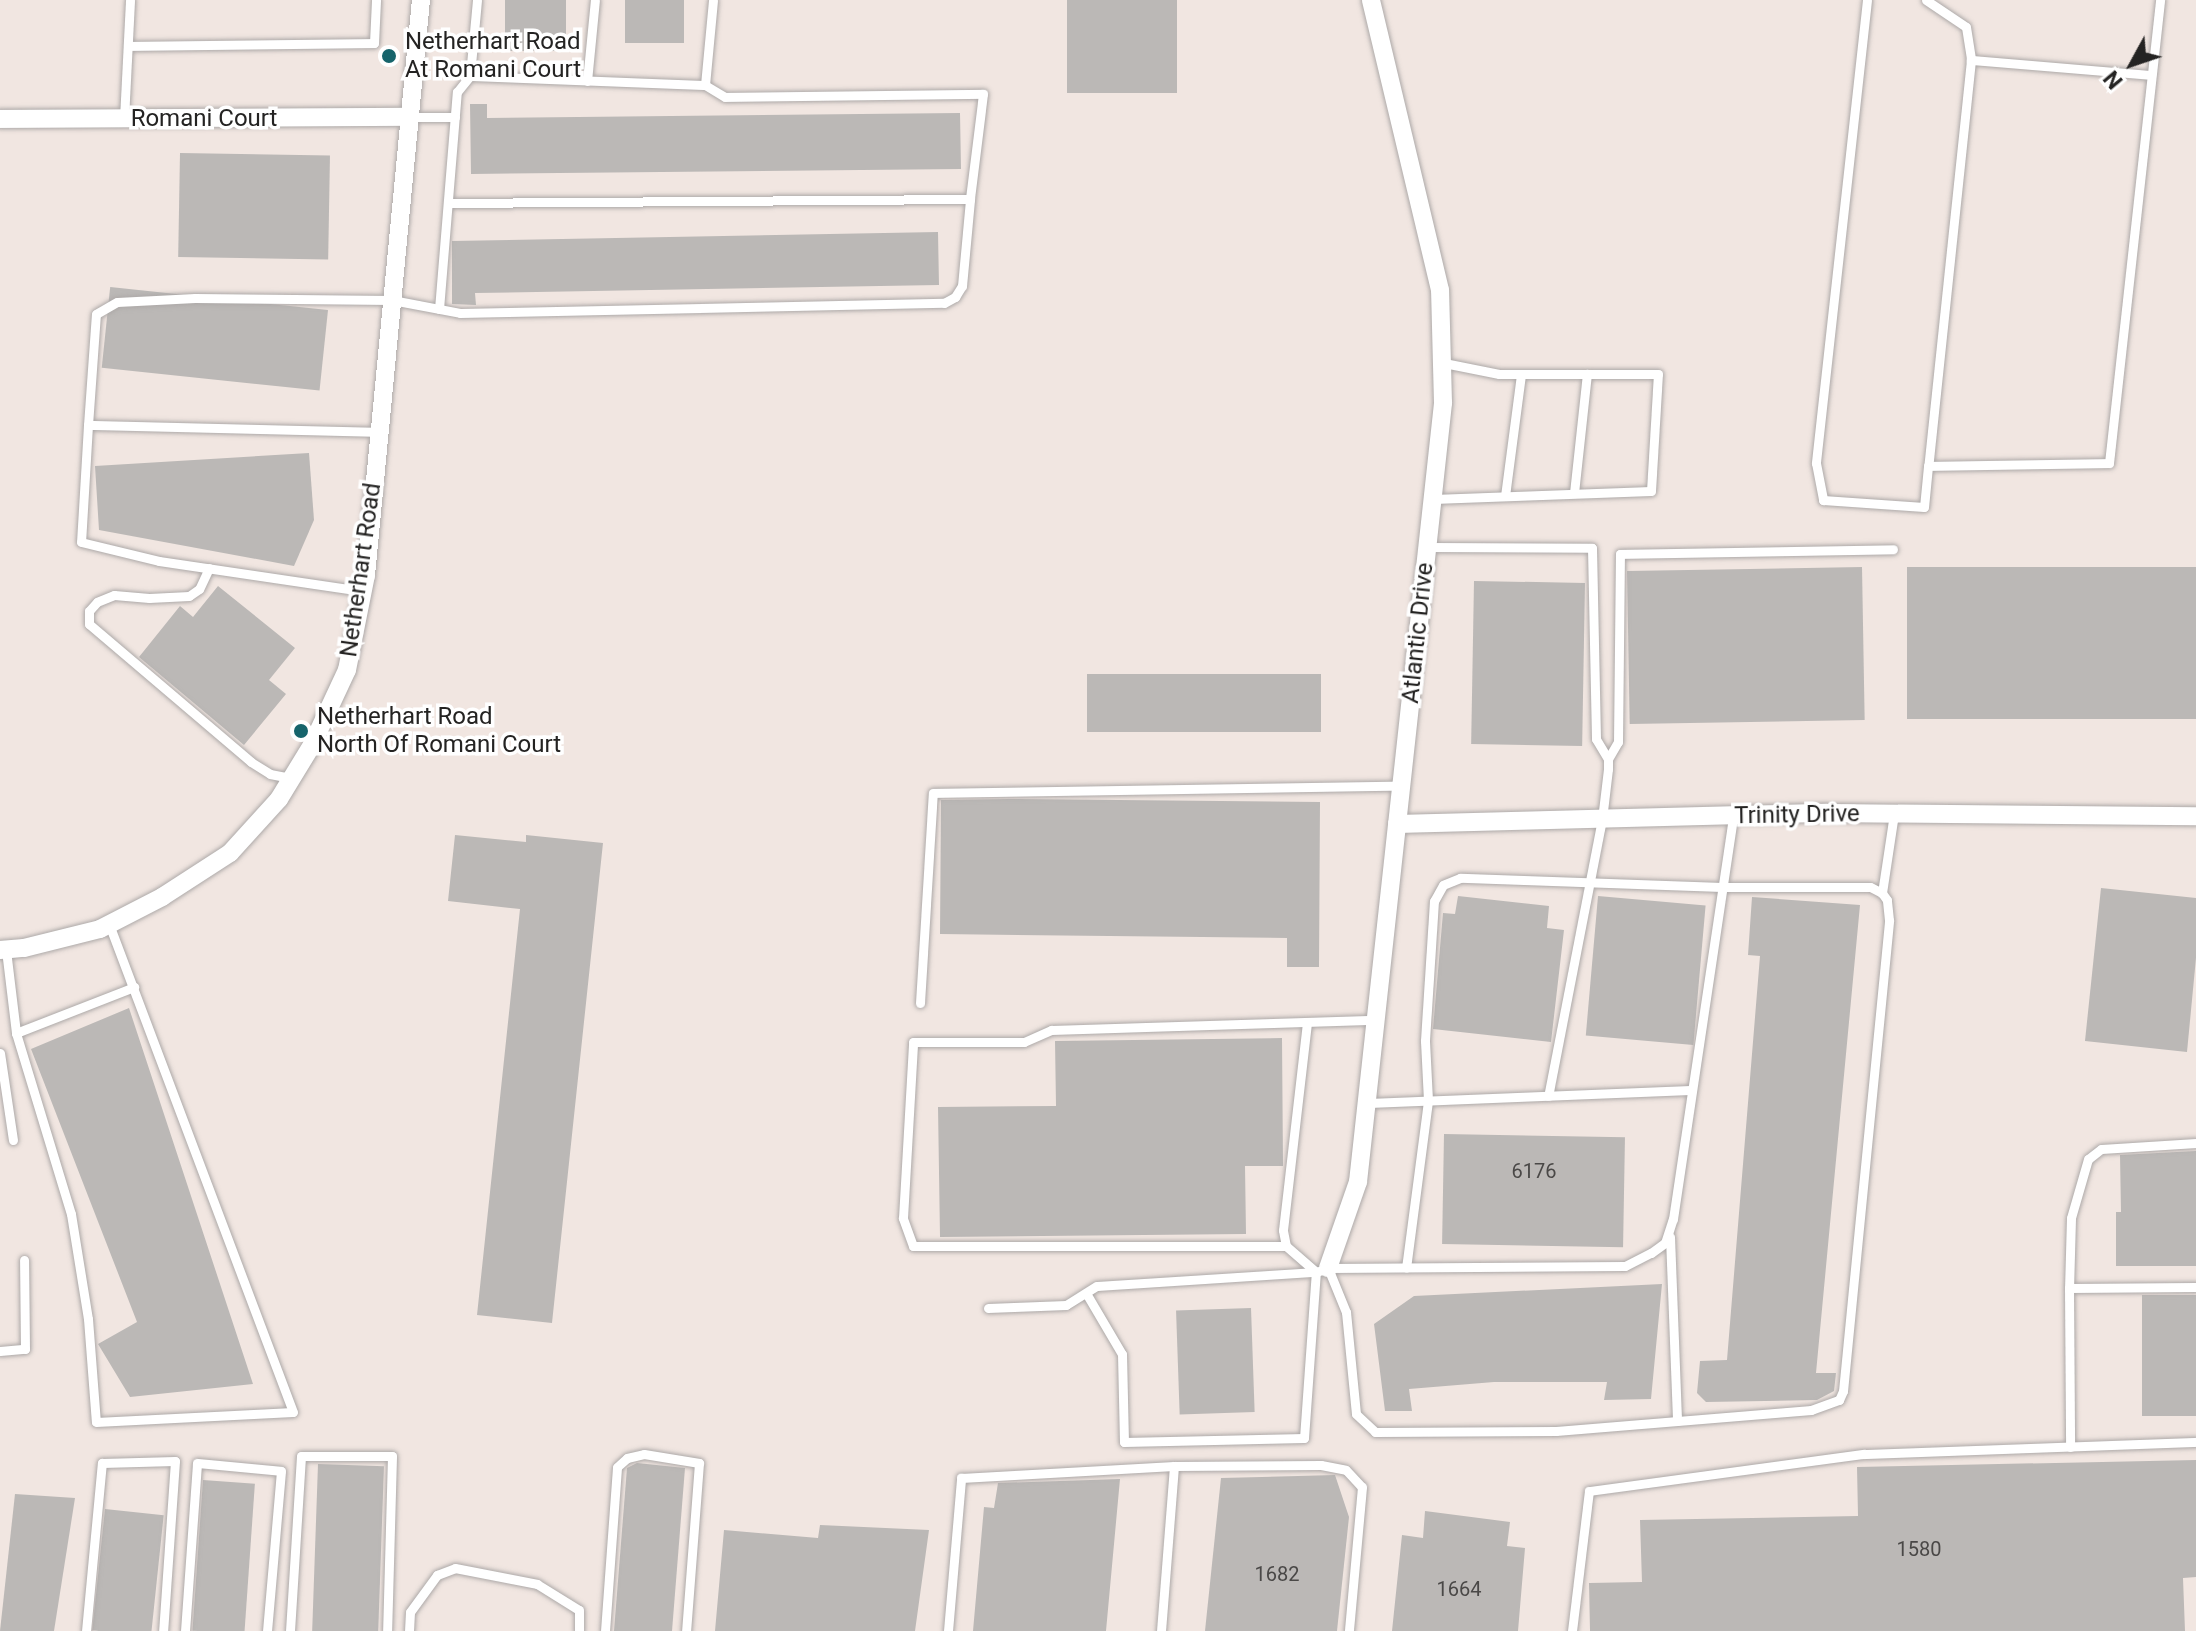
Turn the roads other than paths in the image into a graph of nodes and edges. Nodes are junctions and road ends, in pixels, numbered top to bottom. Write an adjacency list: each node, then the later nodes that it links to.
1 (130, 0): 11 (lane)
2 (376, 0): 11 (lane)
3 (421, 0): 17 (street, Netherhart Road)
4 (477, 0): 14 (lane)
5 (595, 0): 15 (lane)
6 (713, 0): 16 (lane)
7 (1371, 0): 25 (street, Atlantic Drive)
8 (1867, 0): 30 (lane)
9 (1926, 0): 12 (lane)
10 (2160, 0): 13 (lane)
11 (128, 46): 20 (lane)
12 (1971, 60): 13 (lane); 30 (lane)
13 (2151, 75): 30 (lane)
14 (470, 76): 15 (lane); 18 (lane)
15 (587, 81): 16 (lane)
16 (705, 85): 21 (lane)
17 (409, 117): 18 (lane); 20 (street, Romani Court); 23 (street, Netherhart Road)
18 (455, 117): 22 (lane)
19 (0, 119): 20 (street, Romani Court)
20 (124, 119)
21 (970, 199): 22 (lane); 24 (lane)
22 (448, 203): 24 (lane)
23 (392, 300): 24 (lane); 28 (lane); 29 (street, Netherhart Road)
24 (439, 309)
25 (1444, 363): 26 (lane); 33 (street, Atlantic Drive)
26 (1521, 374): 27 (lane); 32 (lane)
27 (1587, 374): 31 (lane); 31 (lane)
28 (88, 425): 29 (lane); 36 (lane)
29 (379, 432): 37 (street, Netherhart Road)
30 (1928, 466)
31 (1574, 493): 32 (lane)
32 (1505, 496): 33 (lane)
33 (1433, 499): 34 (street, Atlantic Drive)
34 (1428, 547): 38 (lane); 40 (street, Atlantic Drive)
35 (1893, 549): 38 (lane)
36 (209, 568): 37 (lane); 39 (lane)
37 (362, 591): 39 (street, Netherhart Road)
38 (1608, 759): 44 (lane)
39 (291, 778): 49 (street, Netherhart Road)
40 (1402, 786): 45 (street, Atlantic Drive); 52 (lane)
41 (1894, 814): 42 (street, Trinity Drive); 43 (street, Trinity Drive); 48 (lane)
42 (1733, 816): 44 (street, Trinity Drive); 47 (lane)
43 (2196, 816)
44 (1602, 819): 45 (street, Trinity Drive); 46 (lane)
45 (1397, 824): 53 (street, Atlantic Drive)
46 (1590, 882): 47 (lane); 58 (lane); 59 (lane)
47 (1722, 887): 48 (lane); 57 (lane)
48 (1882, 893): 73 (lane)
49 (109, 924): 50 (street, Netherhart Road); 51 (lane)
50 (3, 950): 55 (lane)
51 (134, 987): 55 (lane); 55 (lane)
52 (920, 1003)
53 (1376, 1020): 54 (lane); 60 (street, Atlantic Drive)
54 (1307, 1022): 64 (lane); 64 (lane)
55 (16, 1033)
56 (0, 1053): 61 (lane)
57 (1692, 1090): 58 (lane); 63 (lane)
58 (1548, 1096): 59 (lane)
59 (1428, 1101): 60 (lane); 66 (lane)
60 (1367, 1103): 67 (street, Atlantic Drive)
61 (13, 1140)
62 (2196, 1143): 69 (lane)
63 (1670, 1229): 66 (lane); 73 (lane)
64 (1286, 1246): 67 (lane)
65 (24, 1260): 72 (lane)
66 (1406, 1268): 67 (lane)
67 (1322, 1270): 70 (lane); 70 (lane); 73 (lane)
68 (2196, 1287): 69 (lane)
69 (2069, 1288): 75 (lane)
70 (1086, 1293): 71 (lane)
71 (988, 1308)
72 (0, 1351)
73 (1677, 1421)
74 (2196, 1442): 75 (lane)
75 (2070, 1447): 90 (lane)
76 (1174, 1466): 87 (lane); 88 (lane); 89 (lane)
77 (86, 1631): 78 (lane)
78 (163, 1631)
79 (185, 1631): 80 (lane)
80 (267, 1631)
81 (290, 1631): 82 (lane)
82 (387, 1631)
83 (409, 1631): 84 (lane)
84 (579, 1631)
85 (605, 1631): 86 (lane)
86 (686, 1631)
87 (948, 1631)
88 (1161, 1631)
89 (1349, 1631)
90 (1572, 1631)

